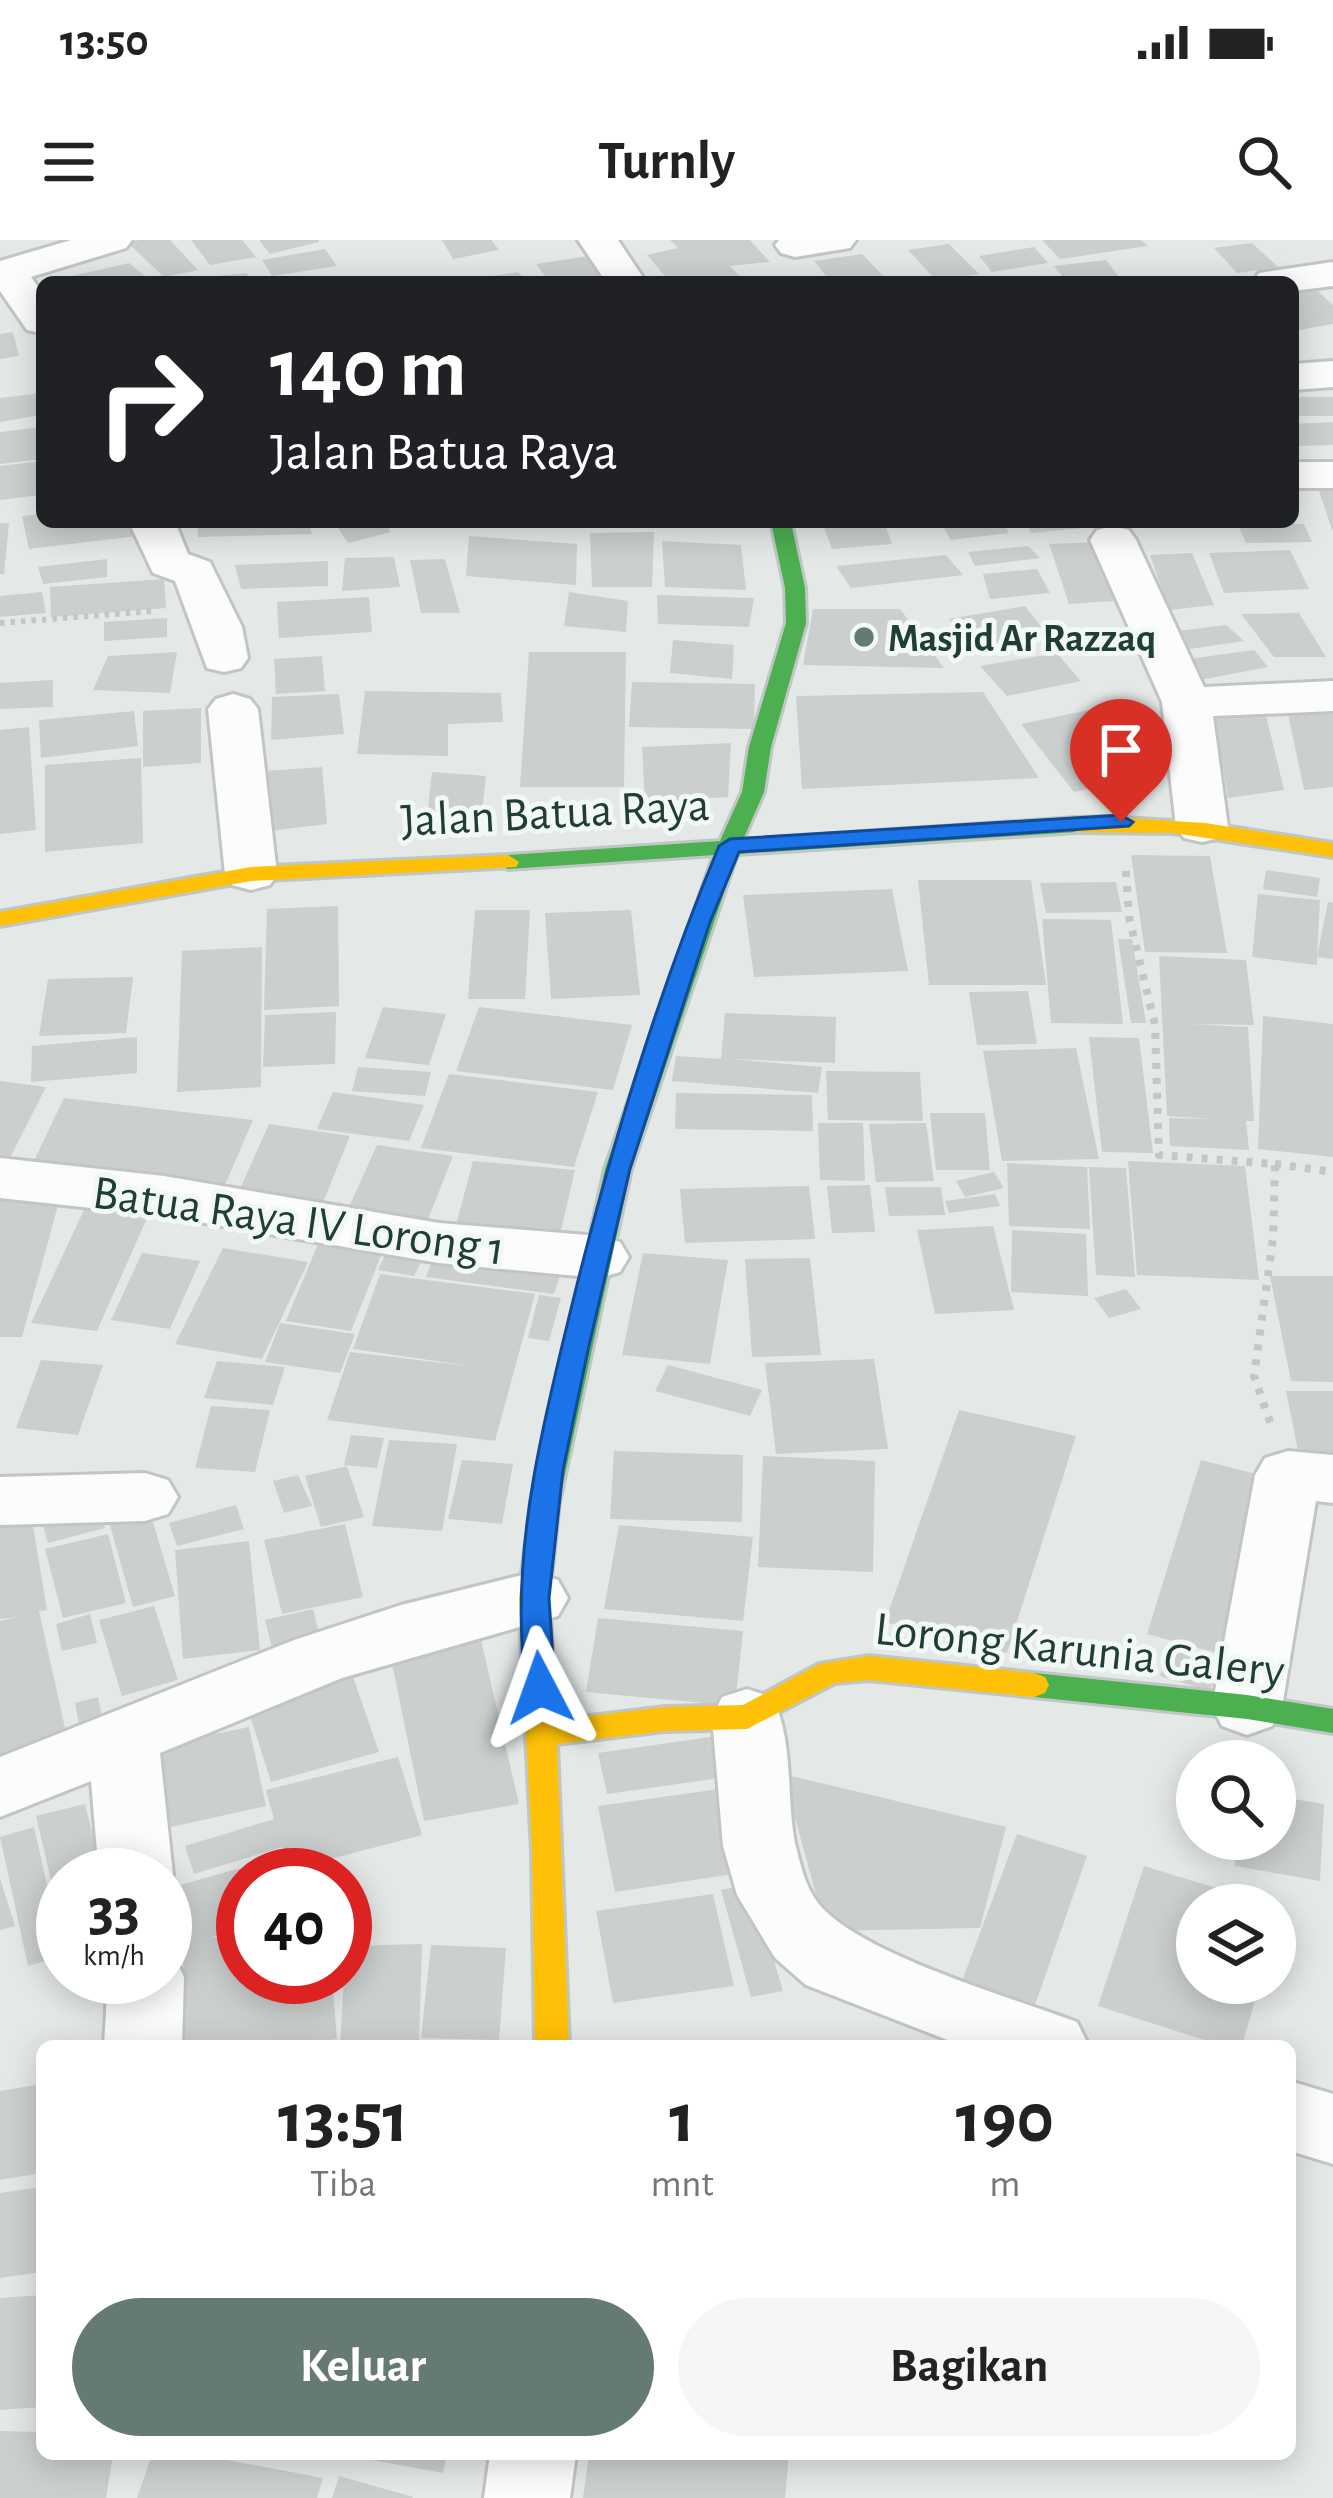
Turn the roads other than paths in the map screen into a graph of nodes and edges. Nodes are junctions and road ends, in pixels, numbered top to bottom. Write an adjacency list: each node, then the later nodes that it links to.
1 (112, 240): 8 (street)
2 (598, 240): 6 (street)
3 (836, 240): 4 (street)
4 (795, 245)
5 (1333, 274): 7 (street)
6 (622, 276)
7 (1299, 279)
8 (36, 313)
9 (1333, 374): 10 (street)
10 (1299, 377)
11 (1299, 475): 12 (street)
12 (1333, 475)
13 (154, 528): 16 (street)
14 (782, 528): 21 (street)
15 (1113, 540): 18 (street)
16 (224, 658)
17 (1333, 696): 18 (street)
18 (1187, 702): 20 (street)
19 (232, 709): 23 (street)
20 (1202, 827): 21 (street, Jalan Batua Raya); 22 (street, Jalan Batua Raya)
21 (730, 846): 23 (street, Jalan Batua Raya); 26 (street)
22 (1333, 850)
23 (251, 874): 24 (street, Jalan Batua Raya)
24 (0, 920)
25 (0, 1178): 26 (street, Batua Raya IV Lorong 1)
26 (599, 1257): 30 (street)
27 (1310, 1477): 31 (street)
28 (145, 1497): 29 (street)
29 (0, 1501)
30 (534, 1598): 34 (street); 35 (street)
31 (1246, 1707): 32 (street, Lorong Karunia Galery); 33 (street, Lorong Karunia Galery)
32 (747, 1717): 34 (street, Lorong Karunia Galery); 41 (street)
33 (1333, 1720)
34 (542, 1734): 40 (street)
35 (123, 1738): 36 (street); 37 (street)
36 (0, 1788)
37 (133, 1848)
38 (145, 2004): 39 (street)
39 (143, 2040)
40 (552, 2040)
41 (1034, 2040)
42 (1296, 2118): 43 (street)
43 (1333, 2129)
44 (532, 2460): 45 (street)
45 (527, 2498)

